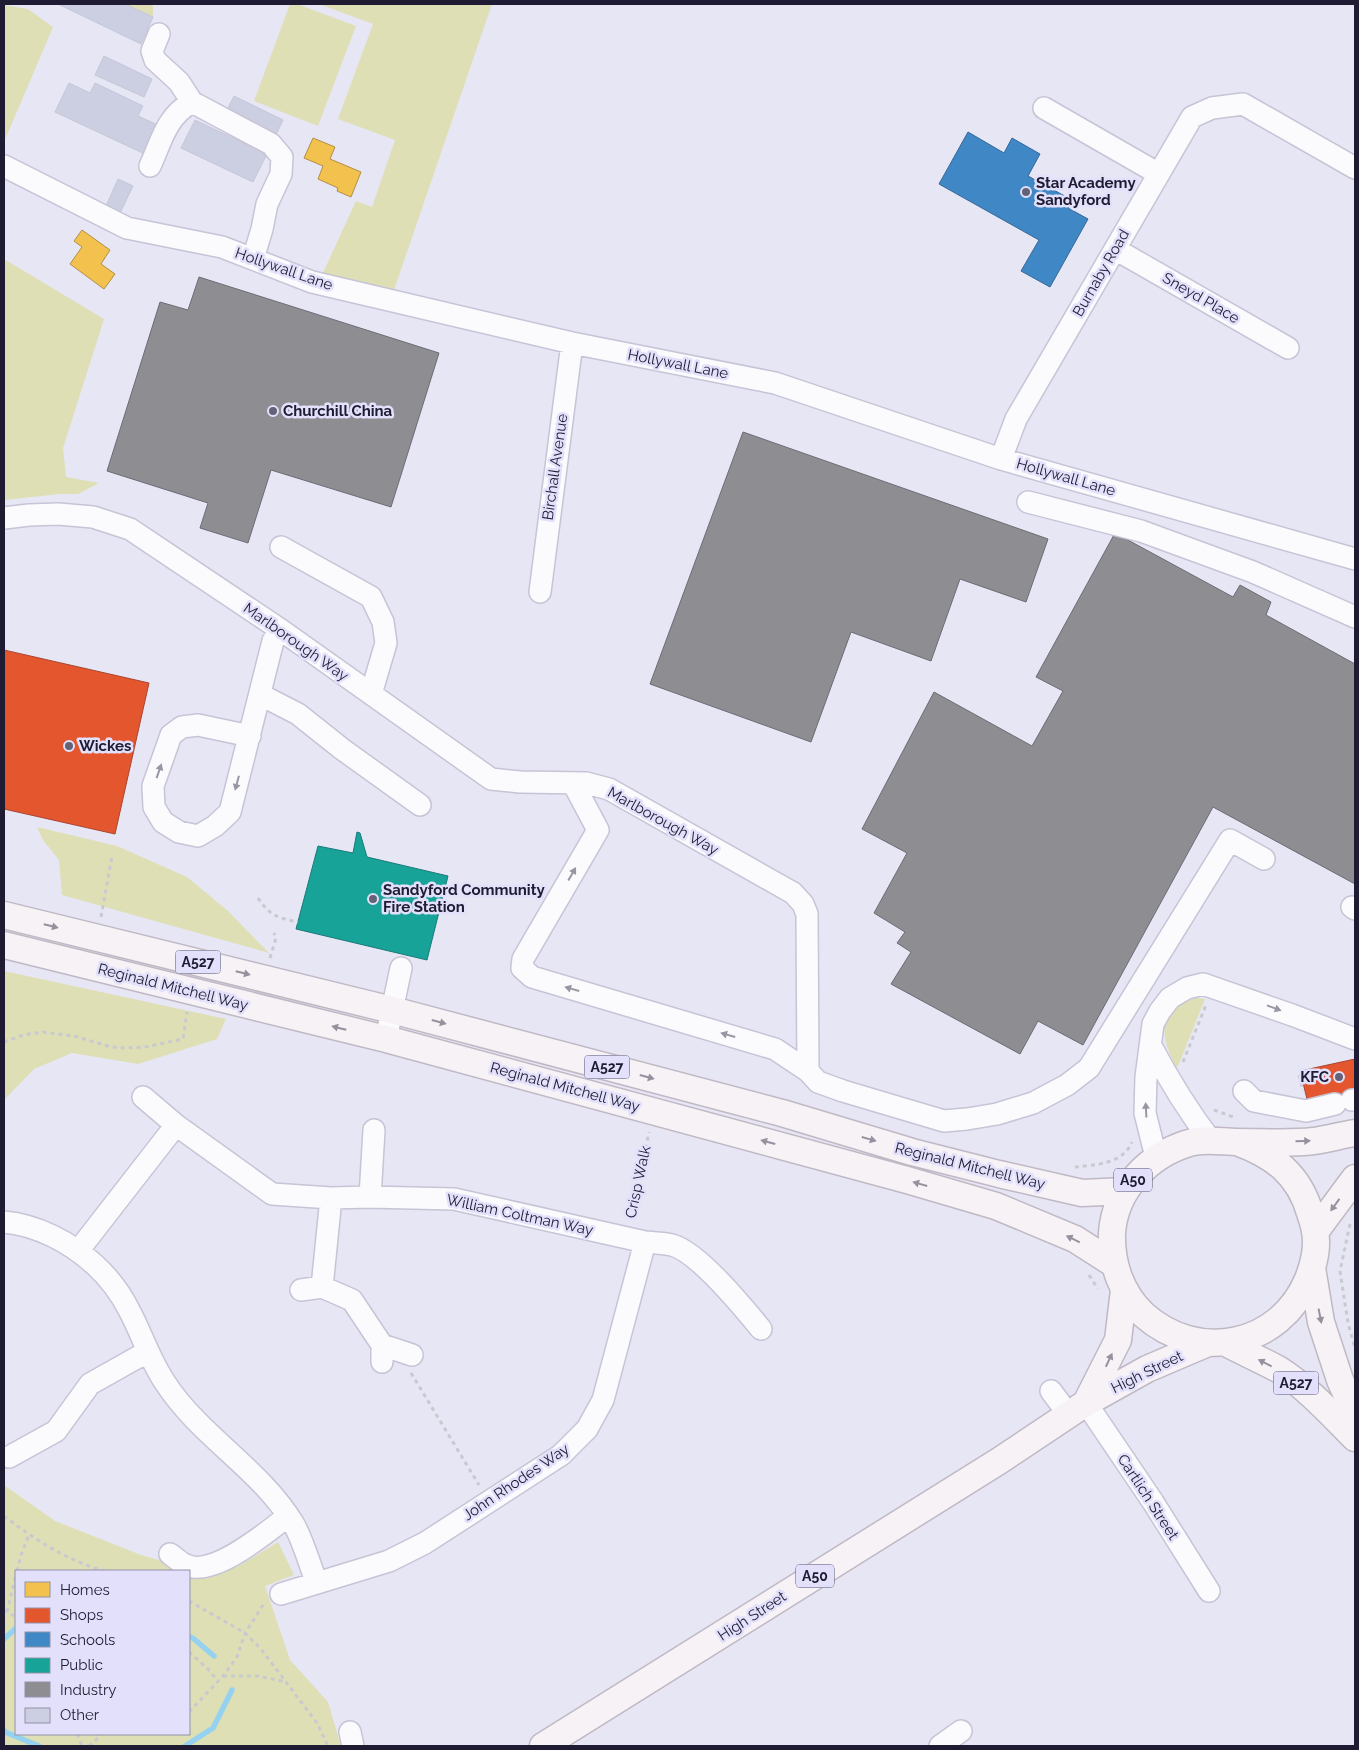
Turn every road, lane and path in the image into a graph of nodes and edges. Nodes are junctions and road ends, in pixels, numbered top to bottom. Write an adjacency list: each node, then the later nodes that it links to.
1 (159, 34): 2 (street)
2 (192, 102): 5 (street); 9 (street)
3 (1044, 108): 7 (street)
4 (4, 166): 9 (street, Hollywall Lane)
5 (150, 166)
6 (1355, 168): 7 (street, Burnaby Road)
7 (1159, 174): 8 (street, Burnaby Road)
8 (1115, 249): 11 (street, Sneyd Place); 12 (street, Burnaby Road)
9 (253, 259): 10 (street, Hollywall Lane)
10 (572, 342): 12 (street, Hollywall Lane); 17 (street, Birchall Avenue)
11 (1288, 348)
12 (1001, 459): 16 (street, Hollywall Lane)
13 (1028, 502): 18 (street)
14 (4, 518): 19 (street, Marlborough Way)
15 (281, 547): 20 (street)
16 (1355, 559)
17 (540, 592)
18 (1355, 617)
19 (280, 630): 20 (street, Marlborough Way); 21 (street)
20 (371, 694): 23 (street, Marlborough Way)
21 (260, 695): 22 (street); 24 (street)
22 (250, 736): 22 (street, one-way to 22)
23 (573, 783): 43 (street, Marlborough Way); 43 (street, one-way to 23)
24 (420, 805)
25 (112, 856): 28 (path)
26 (1264, 859): 43 (street)
27 (258, 898): 30 (path)
28 (102, 909)
29 (4, 915): 37 (main road, Reginald Mitchell Way / A527, one-way to 37)
30 (298, 922)
31 (274, 933): 33 (path)
32 (4, 946): 39 (main road, Reginald Mitchell Way / A527, one-way to 32)
33 (269, 960)
34 (401, 968): 37 (street)
35 (1221, 998): 38 (street, one-way to 38); 41 (street); 42 (path)
36 (187, 1006): 40 (path)
37 (392, 1010): 39 (street); 55 (main road, Reginald Mitchell Way / A527, one-way to 55)
38 (1355, 1039)
39 (386, 1040): 63 (main road, Reginald Mitchell Way / A527, one-way to 39)
40 (4, 1042)
41 (1151, 1046): 51 (street); 53 (street, one-way to 41)
42 (1182, 1070)
43 (808, 1071)
44 (1244, 1091): 46 (street)
45 (143, 1098): 47 (street, William Coltman Way)
46 (1347, 1102)
47 (176, 1125): 57 (street, William Coltman Way); 62 (street)
48 (650, 1127): 61 (path, Crisp Walk)
49 (374, 1130): 56 (street)
50 (1355, 1133): 52 (main road, one-way to 50)
51 (1211, 1141): 52 (main road, A50); 53 (main road, A50)
52 (1237, 1142): 60 (main road, A50)
53 (1156, 1157): 55 (main road, A50)
54 (1355, 1178): 60 (main road, one-way to 60)
55 (1125, 1191): 63 (main road, A50)
56 (370, 1197): 57 (street, William Coltman Way); 61 (street, William Coltman Way)
57 (331, 1198): 66 (street)
58 (1352, 1219): 71 (path)
59 (4, 1222): 62 (street)
60 (1315, 1232): 64 (main road, A50)
61 (636, 1240): 69 (street, William Coltman Way); 79 (street, John Rhodes Way)
62 (78, 1252): 72 (street)
63 (1114, 1264): 68 (main road, A50)
64 (1312, 1268): 70 (main road, A50); 76 (main road, A527, one-way to 76)
65 (1087, 1273): 68 (path)
66 (322, 1287): 67 (street); 73 (street)
67 (301, 1290)
68 (1112, 1292): 70 (main road, A50); 75 (main road, High Street / A50, one-way to 68)
69 (761, 1329)
70 (1217, 1343): 75 (main road, High Street / A50); 77 (main road, A527, one-way to 70)
71 (1355, 1348)
72 (147, 1352): 78 (street); 81 (street)
73 (412, 1355): 79 (path)
74 (1051, 1391): 75 (street, Cartlich Street)
75 (1077, 1409): 88 (street, Cartlich Street); 102 (main road, High Street / A50)
76 (1355, 1413)
77 (1355, 1438)
78 (8, 1457)
79 (489, 1502): 87 (street, John Rhodes Way)
80 (4, 1516): 82 (path)
81 (288, 1516): 83 (street); 87 (street)
82 (29, 1535): 84 (path); 85 (path)
83 (170, 1554)
84 (18, 1570)
85 (102, 1570)
86 (15, 1580): 91 (path)
87 (317, 1583): 89 (street, John Rhodes Way)
88 (1208, 1591)
89 (281, 1594): 92 (path)
90 (190, 1602): 92 (path)
91 (6, 1611)
92 (245, 1633): 94 (path); 96 (path)
93 (190, 1653): 95 (path)
94 (223, 1676): 95 (path); 96 (path)
95 (218, 1681): 97 (path)
96 (287, 1682): 101 (path)
97 (190, 1711)
98 (961, 1731): 103 (street)
99 (101, 1735): 100 (path)
100 (89, 1746)
101 (328, 1746)
102 (543, 1746)
103 (940, 1746)

